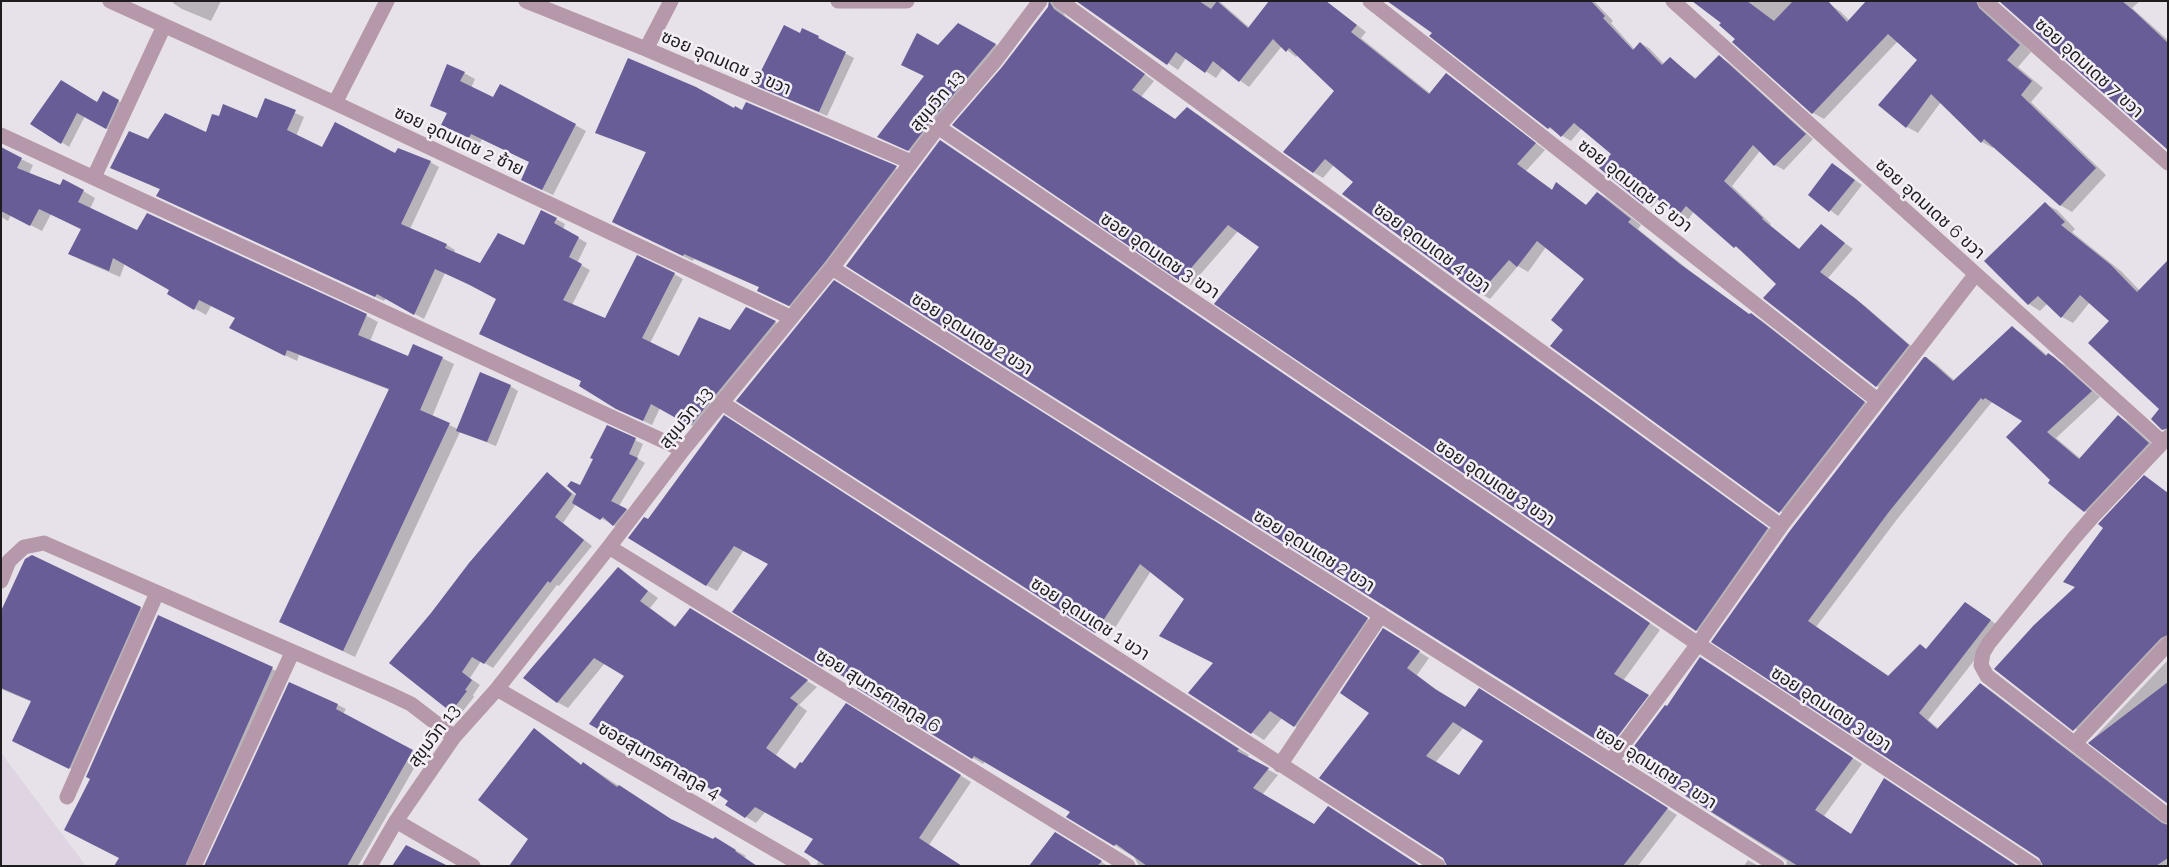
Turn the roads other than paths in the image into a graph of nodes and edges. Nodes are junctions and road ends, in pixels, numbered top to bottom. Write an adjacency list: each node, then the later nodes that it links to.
1 (110, 1): 12 (street, ซอย อุดมเดช 2 ซ้าย)
2 (387, 1): 14 (street)
3 (526, 1): 13 (street, ซอย อุดมเดช 3 ขวา)
4 (671, 1): 13 (street)
5 (838, 1): 6 (street)
6 (907, 1)
7 (1040, 1): 15 (street, สุขุมวิท 13)
8 (1060, 1): 27 (street, ซอย อุดมเดช 4 ขวา)
9 (1370, 1): 23 (street, ซอย อุดมเดช 5 ขวา)
10 (1673, 1): 21 (street, ซอย อุดมเดช 6 ขวา)
11 (1985, 1): 18 (street, ซอย อุดมเดช 7 ขวา)
12 (164, 26): 14 (street, ซอย อุดมเดช 2 ซ้าย); 19 (street)
13 (646, 49): 17 (street, ซอย อุดมเดช 3 ขวา)
14 (335, 103): 22 (street, ซอย อุดมเดช 2 ซ้าย)
15 (938, 127): 17 (street, สุขุมวิท 13); 32 (street, ซอย อุดมเดช 3 ขวา)
16 (1, 135): 19 (street)
17 (911, 162): 20 (street, สุขุมวิท 13)
18 (2168, 163)
19 (94, 177): 26 (street)
20 (832, 268): 22 (street, สุขุมวิท 13); 31 (street, ซอย อุดมเดช 2 ขวา)
21 (1975, 275): 23 (street); 25 (street, ซอย อุดมเดช 6 ขวา)
22 (790, 317): 24 (street, สุขุมวิท 13)
23 (1876, 400): 27 (street)
24 (722, 403): 26 (street, สุขุมวิท 13); 39 (street, ซอย อุดมเดช 1 ขวา)
25 (2165, 439): 37 (street)
26 (683, 450): 28 (street, สุขุมวิท 13)
27 (1781, 526): 32 (street)
28 (609, 548): 35 (street, สุขุมวิท 13); 43 (street, ซอย สุนทรศาลทูล 6)
29 (1, 581): 30 (street)
30 (158, 594): 34 (street); 40 (street)
31 (1380, 615): 38 (street, ซอย อุดมเดช 2 ขวา); 39 (street)
32 (1698, 644): 38 (street); 51 (street, ซอย อุดมเดช 3 ขวา)
33 (2168, 644): 37 (street)
34 (292, 652): 36 (street); 44 (street)
35 (497, 689): 36 (street, สุขุมวิท 13); 47 (street, ซอยสุนทรศาลทูล 4)
36 (454, 737): 42 (street, สุขุมวิท 13)
37 (2075, 744): 41 (street)
38 (1611, 761): 50 (street, ซอย อุดมเดช 2 ขวา)
39 (1280, 765): 49 (street, ซอย อุดมเดช 1 ขวา)
40 (67, 797)
41 (2168, 816)
42 (396, 821): 45 (street, สุขุมวิท 13); 46 (street)
43 (1110, 861): 48 (street, ซอย สุนทรศาลทูล 6)
44 (194, 866)
45 (370, 866)
46 (473, 866)
47 (803, 866)
48 (1128, 866)
49 (1438, 866)
50 (1776, 866)
51 (2034, 866)

